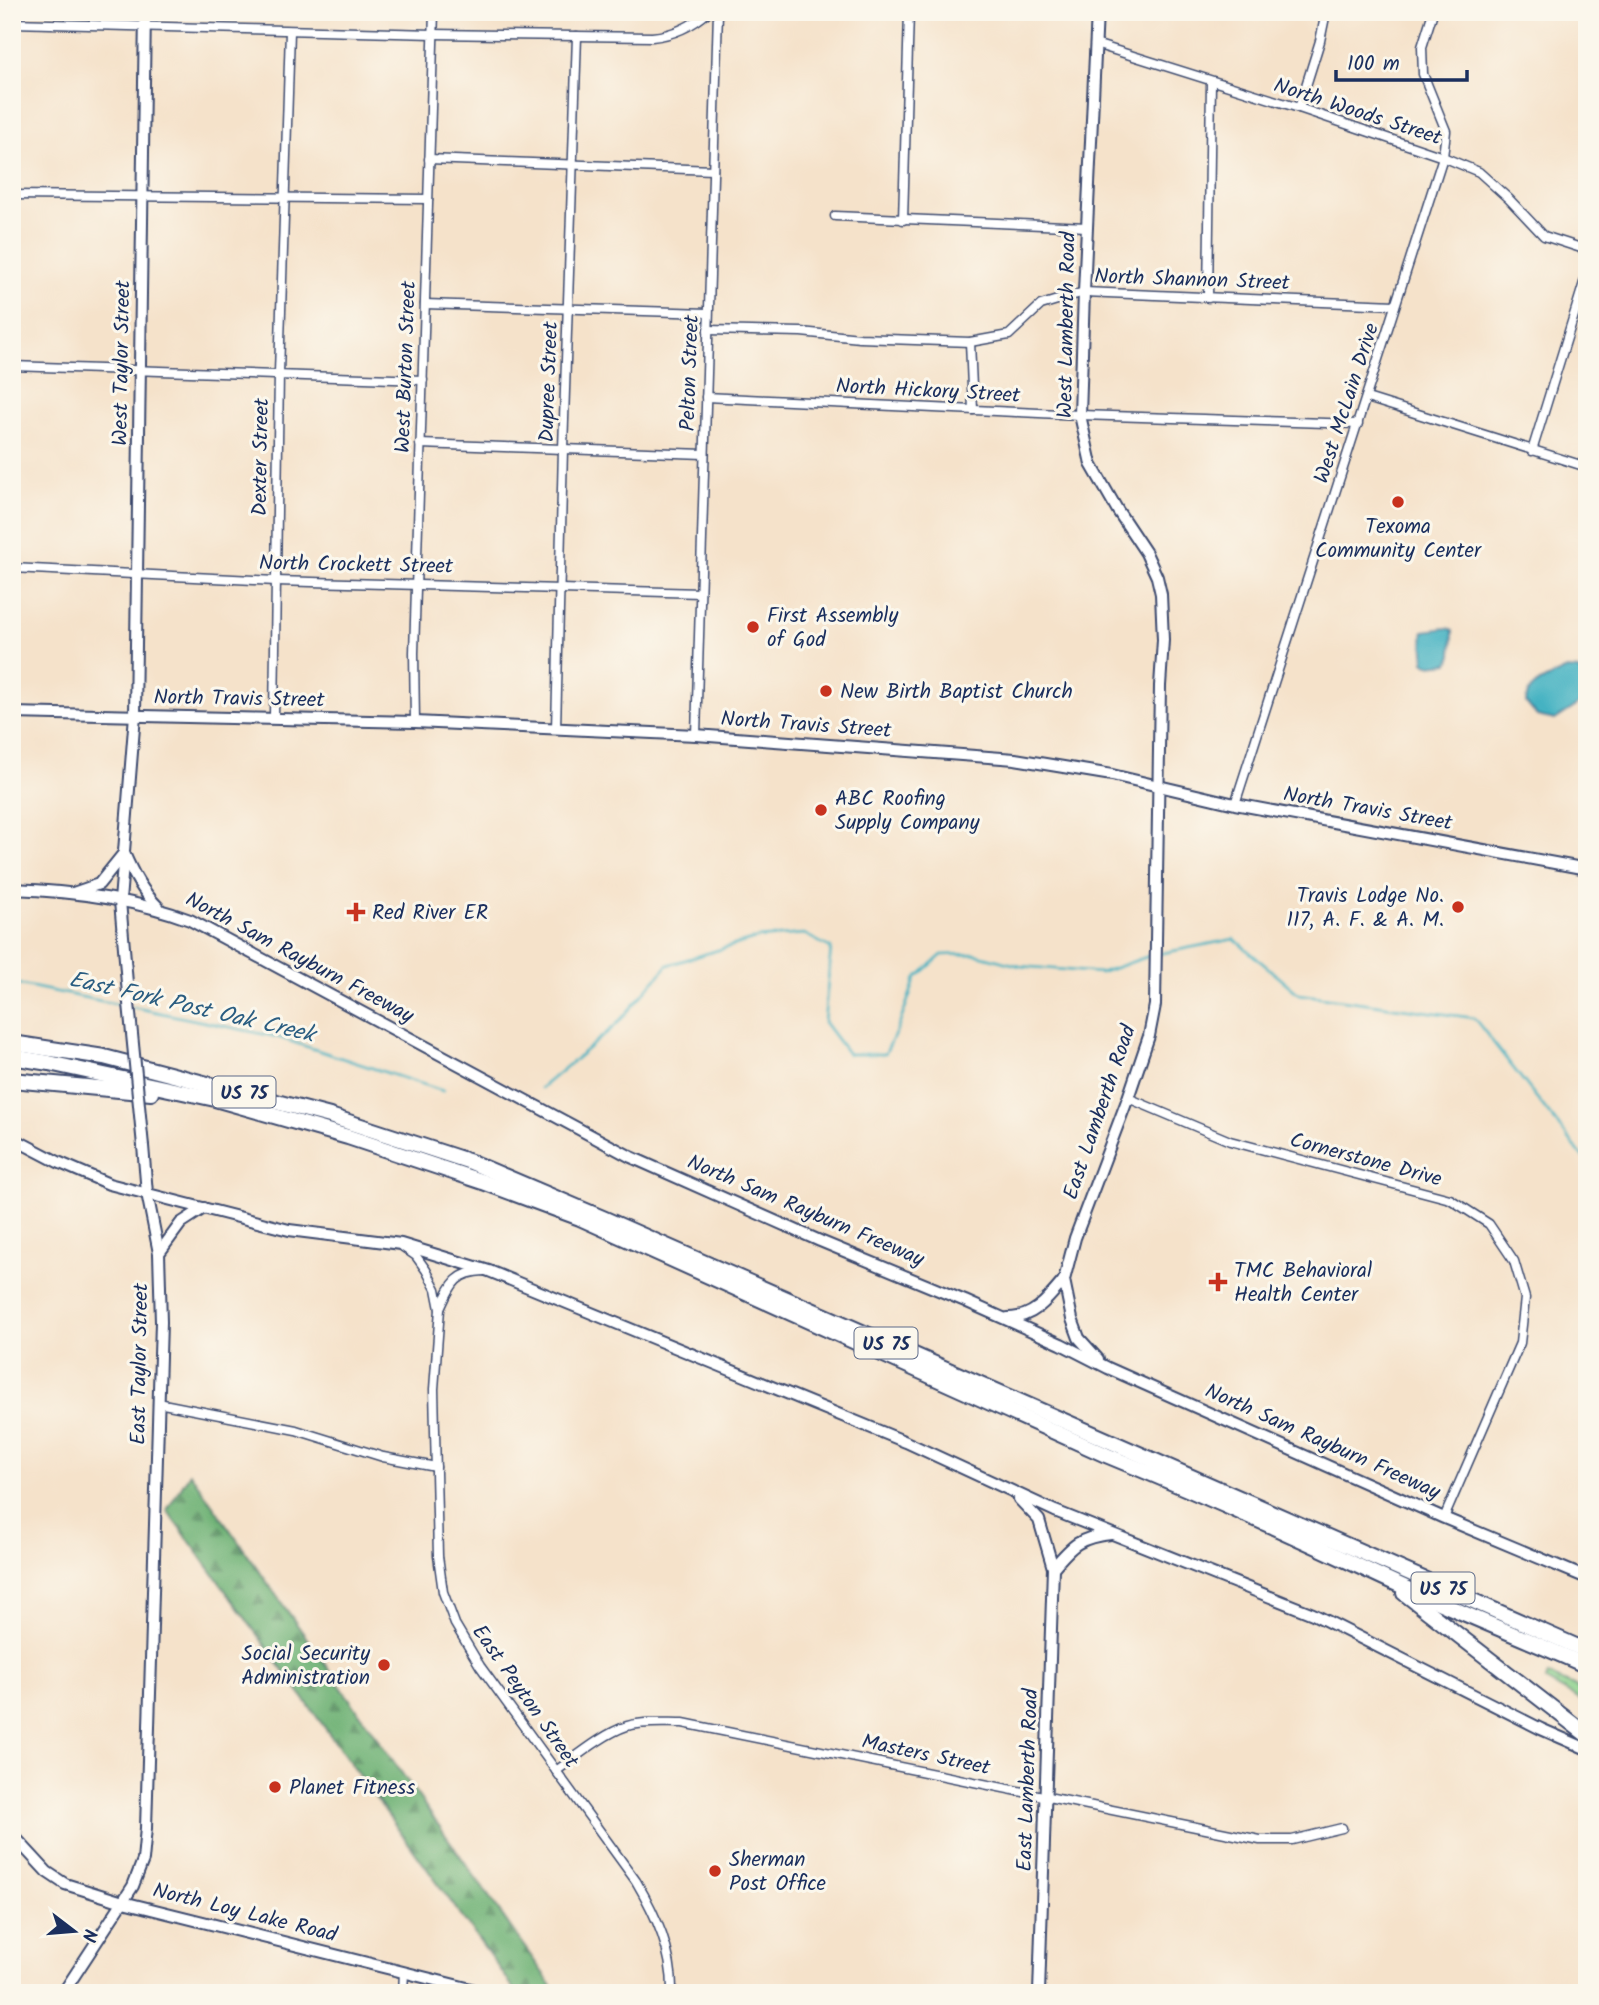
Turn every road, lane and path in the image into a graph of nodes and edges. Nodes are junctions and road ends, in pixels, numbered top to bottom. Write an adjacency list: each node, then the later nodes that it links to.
1 (145, 12): 10 (main road, West Taylor Street)
2 (434, 12): 12 (street, West Burton Street)
3 (708, 12): 13 (street)
4 (718, 12): 20 (street, Pelton Street)
5 (909, 12): 26 (street)
6 (1097, 12): 14 (main road, West Lamberth Road)
7 (1326, 12): 16 (street)
8 (1433, 12): 17 (street, West McLain Drive)
9 (12, 23): 10 (street)
10 (145, 26): 11 (street); 22 (main road, West Taylor Street)
11 (290, 31): 12 (street); 23 (street, Dexter Street)
12 (433, 34): 13 (street); 18 (street, West Burton Street)
13 (577, 36): 19 (street, Dupree Street)
14 (1095, 44): 15 (street, North Woods Street); 27 (main road, West Lamberth Road)
15 (1211, 82): 16 (street, North Woods Street); 31 (street)
16 (1299, 108): 17 (street, North Woods Street)
17 (1443, 157): 28 (street, North Woods Street); 33 (street, West McLain Drive)
18 (429, 159): 19 (street); 24 (street, West Burton Street)
19 (573, 165): 20 (street); 34 (street, Dupree Street)
20 (713, 170): 35 (street, Pelton Street)
21 (12, 195): 22 (street)
22 (143, 195): 23 (street); 39 (main road, West Taylor Street)
23 (285, 198): 24 (street); 40 (street, Dexter Street)
24 (428, 199): 32 (street, West Burton Street)
25 (835, 216): 26 (street)
26 (903, 220): 27 (street)
27 (1087, 227): 30 (main road, West Lamberth Road)
28 (1587, 250)
29 (1587, 273): 49 (street)
30 (1084, 292): 31 (street, North Shannon Street); 37 (street, North Shannon Street); 45 (main road, West Lamberth Road)
31 (1208, 298): 33 (street, North Shannon Street)
32 (425, 304): 34 (street); 41 (street, West Burton Street)
33 (1395, 304): 43 (street, West McLain Drive)
34 (568, 309): 35 (street); 48 (street, Dupree Street)
35 (708, 313): 36 (street, Pelton Street)
36 (708, 330): 37 (street, North Shannon Street); 42 (street, Pelton Street)
37 (970, 342): 44 (street)
38 (12, 366): 39 (street)
39 (141, 370): 40 (street); 53 (main road, West Taylor Street)
40 (279, 373): 41 (street); 54 (street, Dexter Street)
41 (422, 380): 47 (street, West Burton Street)
42 (706, 397): 44 (street, North Hickory Street); 50 (street, Pelton Street)
43 (1367, 398): 46 (street, West McLain Drive); 49 (street)
44 (973, 410): 45 (street, North Hickory Street)
45 (1080, 415): 46 (street, North Hickory Street); 64 (main road, West Lamberth Road)
46 (1358, 424): 65 (street, West McLain Drive)
47 (421, 444): 48 (street); 55 (street, West Burton Street)
48 (563, 449): 50 (street); 56 (street, Dupree Street)
49 (1532, 451): 51 (street)
50 (704, 454): 57 (street, Pelton Street)
51 (1587, 467)
52 (12, 568): 53 (street, North Crockett Street)
53 (136, 574): 54 (street, North Crockett Street); 59 (main road, West Taylor Street)
54 (276, 580): 55 (street, North Crockett Street); 60 (street, Dexter Street)
55 (416, 583): 56 (street, North Crockett Street); 61 (street, West Burton Street)
56 (559, 588): 57 (street, North Crockett Street); 62 (street, Dupree Street)
57 (700, 593): 63 (street, Pelton Street)
58 (12, 713): 59 (main road, North Travis Street)
59 (135, 715): 60 (main road, North Travis Street); 66 (main road, East Taylor Street)
60 (274, 717): 61 (main road, North Travis Street)
61 (415, 722): 62 (main road, North Travis Street)
62 (556, 729): 63 (main road, North Travis Street)
63 (696, 735): 64 (main road, North Travis Street)
64 (1158, 787): 65 (main road, North Travis Street); 75 (main road, East Lamberth Road)
65 (1235, 804): 67 (main road, North Travis Street)
66 (124, 853): 69 (main road); 70 (main road, East Taylor Street); 71 (main road)
67 (1587, 869)
68 (12, 889): 69 (main road, North Sam Rayburn Freeway)
69 (71, 893): 70 (main road, North Sam Rayburn Freeway)
70 (120, 901): 71 (main road, North Sam Rayburn Freeway); 78 (main road, East Taylor Street, bridge)
71 (159, 908): 85 (main road, North Sam Rayburn Freeway)
72 (12, 1043): 95 (highway, US 75)
73 (12, 1057): 76 (highway, US 75)
74 (12, 1080): 76 (highway)
75 (1128, 1098): 83 (main road, East Lamberth Road); 90 (street, Cornerstone Drive)
76 (215, 1099): 93 (highway, US 75)
77 (12, 1138): 78 (main road)
78 (147, 1194): 79 (main road); 81 (main road, East Taylor Street)
79 (204, 1208): 80 (main road); 81 (main road)
80 (401, 1244): 82 (main road); 84 (street, East Peyton Street)
81 (159, 1253): 87 (main road, East Taylor Street)
82 (489, 1271): 84 (street, East Peyton Street); 89 (main road)
83 (1064, 1280): 85 (main road); 86 (main road)
84 (440, 1309): 88 (street, East Peyton Street)
85 (1002, 1317): 86 (main road, North Sam Rayburn Freeway)
86 (1108, 1368): 90 (main road, North Sam Rayburn Freeway)
87 (158, 1403): 88 (street); 103 (main road, East Taylor Street)
88 (436, 1467): 99 (street, East Peyton Street)
89 (1012, 1492): 91 (main road); 92 (main road, East Lamberth Road)
90 (1444, 1518): 94 (main road, North Sam Rayburn Freeway)
91 (1114, 1533): 92 (main road); 98 (main road)
92 (1053, 1568): 100 (main road, East Lamberth Road)
93 (1384, 1578): 96 (highway, US 75); 97 (highway)
94 (1587, 1578)
95 (1587, 1651)
96 (1587, 1665)
97 (1587, 1735)
98 (1587, 1749)
99 (556, 1771): 100 (street, Masters Street); 108 (street, East Peyton Street)
100 (1046, 1797): 101 (street, Masters Street); 109 (main road, East Lamberth Road)
101 (1342, 1828)
102 (12, 1834): 103 (main road, North Loy Lake Road)
103 (123, 1902): 104 (main road, North Loy Lake Road); 105 (main road, East Taylor Street)
104 (404, 1972): 106 (street); 107 (main road, North Loy Lake Road)
105 (63, 1993)
106 (404, 1993)
107 (487, 1993)
108 (672, 1993)
109 (1039, 1993)

